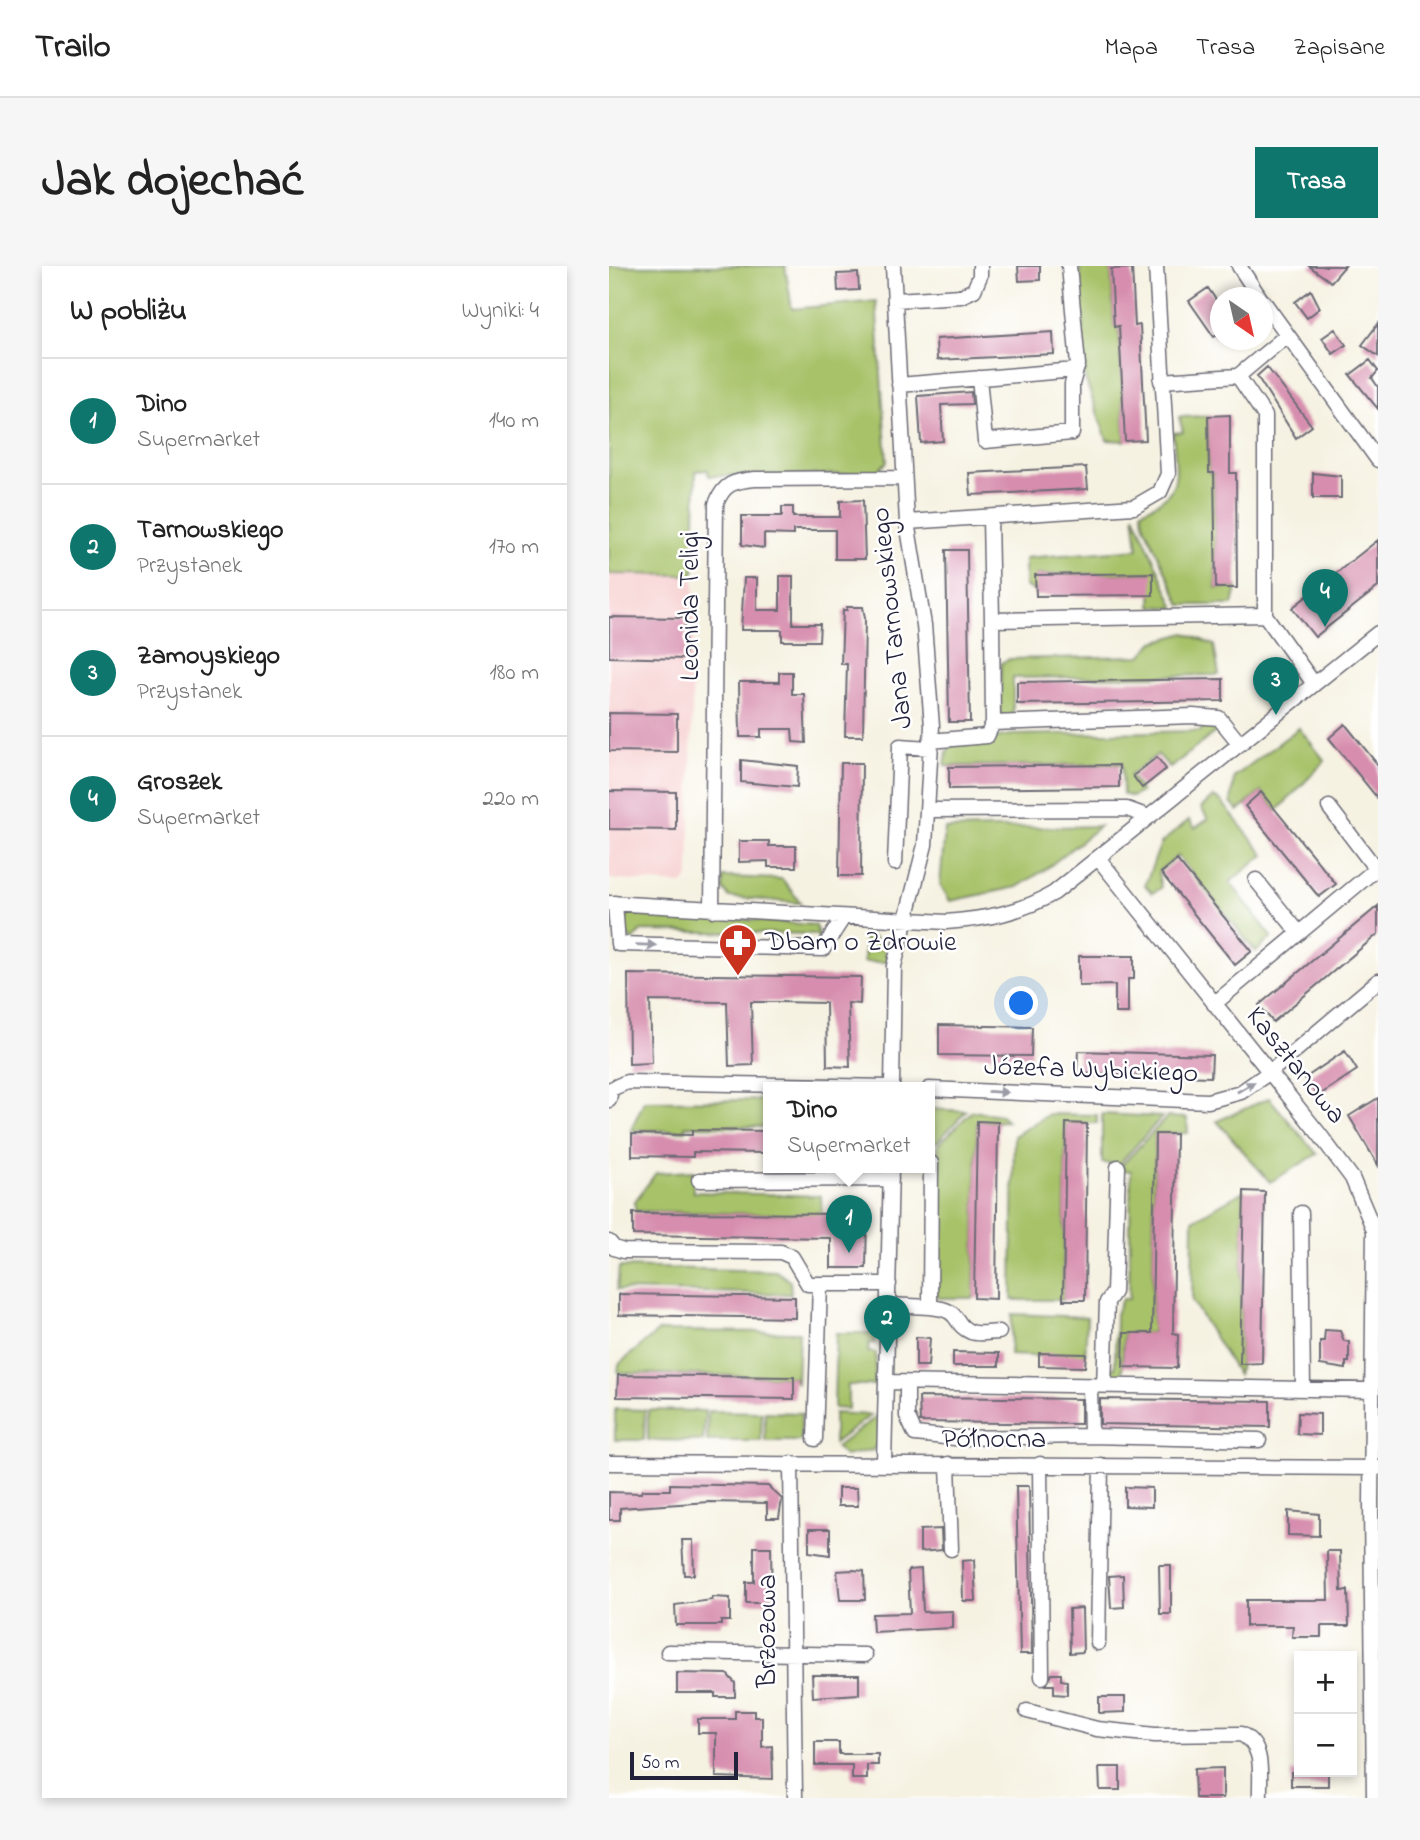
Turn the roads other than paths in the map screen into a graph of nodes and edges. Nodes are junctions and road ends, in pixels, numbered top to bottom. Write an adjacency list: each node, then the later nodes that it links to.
1 (893, 266): 7 (street, Jana Tarnowskiego)
2 (980, 266): 7 (street)
3 (1069, 266): 10 (street)
4 (1156, 266): 13 (street)
5 (1239, 266): 6 (street)
6 (1253, 287)
7 (896, 300): 14 (street, Jana Tarnowskiego)
8 (1273, 317): 9 (street)
9 (1286, 336): 11 (street); 15 (street)
10 (1076, 370): 12 (street); 12 (street)
11 (1238, 376): 13 (street); 19 (street)
12 (979, 378): 14 (street)
13 (1161, 381): 17 (street)
14 (899, 385): 16 (street, Jana Tarnowskiego)
15 (1378, 460)
16 (904, 478): 18 (street, Jana Tarnowskiego); 33 (street, Leonida Teligi)
17 (990, 517): 18 (street); 20 (street)
18 (907, 522): 24 (street, Jana Tarnowskiego)
19 (1265, 615): 20 (street); 22 (street)
20 (992, 620): 23 (street)
21 (1378, 633): 22 (street)
22 (1314, 684): 25 (street)
23 (993, 723): 24 (street); 25 (street)
24 (930, 744): 27 (street, Jana Tarnowskiego); 30 (street)
25 (1240, 744): 28 (street)
26 (1329, 807): 36 (street)
27 (929, 810): 28 (street); 35 (street, Jana Tarnowskiego)
28 (1149, 817): 29 (street)
29 (1098, 858): 35 (street); 38 (street, Kasztanowa)
30 (895, 863)
31 (1256, 880): 36 (street)
32 (612, 903): 33 (street); 34 (street, one-way to 34)
33 (712, 910): 34 (street)
34 (843, 918): 35 (street)
35 (904, 922): 40 (street, Jana Tarnowskiego)
36 (1299, 933): 38 (street)
37 (1378, 981): 39 (street, Józefa Wybickiego)
38 (1214, 1004): 39 (street, Kasztanowa)
39 (1270, 1072): 42 (street, Józefa Wybickiego, one-way to 39); 59 (street, Kasztanowa)
40 (890, 1082)
41 (763, 1085): 43 (street)
42 (935, 1089)
43 (609, 1100)
44 (1118, 1167): 57 (street)
45 (891, 1173): 47 (street); 51 (street)
46 (931, 1173): 53 (street)
47 (699, 1180)
48 (1301, 1213): 58 (street)
49 (609, 1242): 50 (street)
50 (820, 1284): 51 (street); 61 (street)
51 (889, 1284): 52 (street)
52 (888, 1305): 53 (street); 55 (street)
53 (930, 1307): 54 (street)
54 (999, 1332)
55 (886, 1382): 56 (street); 65 (street)
56 (907, 1382): 57 (street); 60 (street)
57 (1097, 1386): 58 (street); 60 (street)
58 (1303, 1389): 59 (street)
59 (1372, 1390): 69 (street, Kasztanowa)
60 (1091, 1436): 62 (street)
61 (815, 1439)
62 (1259, 1440)
63 (609, 1463): 64 (street, Północna)
64 (791, 1464): 65 (street, Północna); 73 (street, Brzozowa)
65 (884, 1464): 66 (street, Północna)
66 (948, 1464): 67 (street, Północna); 70 (street)
67 (1041, 1464): 68 (street, Północna); 75 (street)
68 (1101, 1465): 69 (street, Północna); 71 (street)
69 (1375, 1468): 79 (street, Kasztanowa)
70 (951, 1549)
71 (1098, 1643)
72 (669, 1652): 73 (street)
73 (793, 1654): 74 (street); 77 (street, Brzozowa)
74 (865, 1655)
75 (1042, 1676)
76 (1027, 1711): 78 (street)
77 (795, 1798)
78 (1260, 1798)
79 (1374, 1798)

